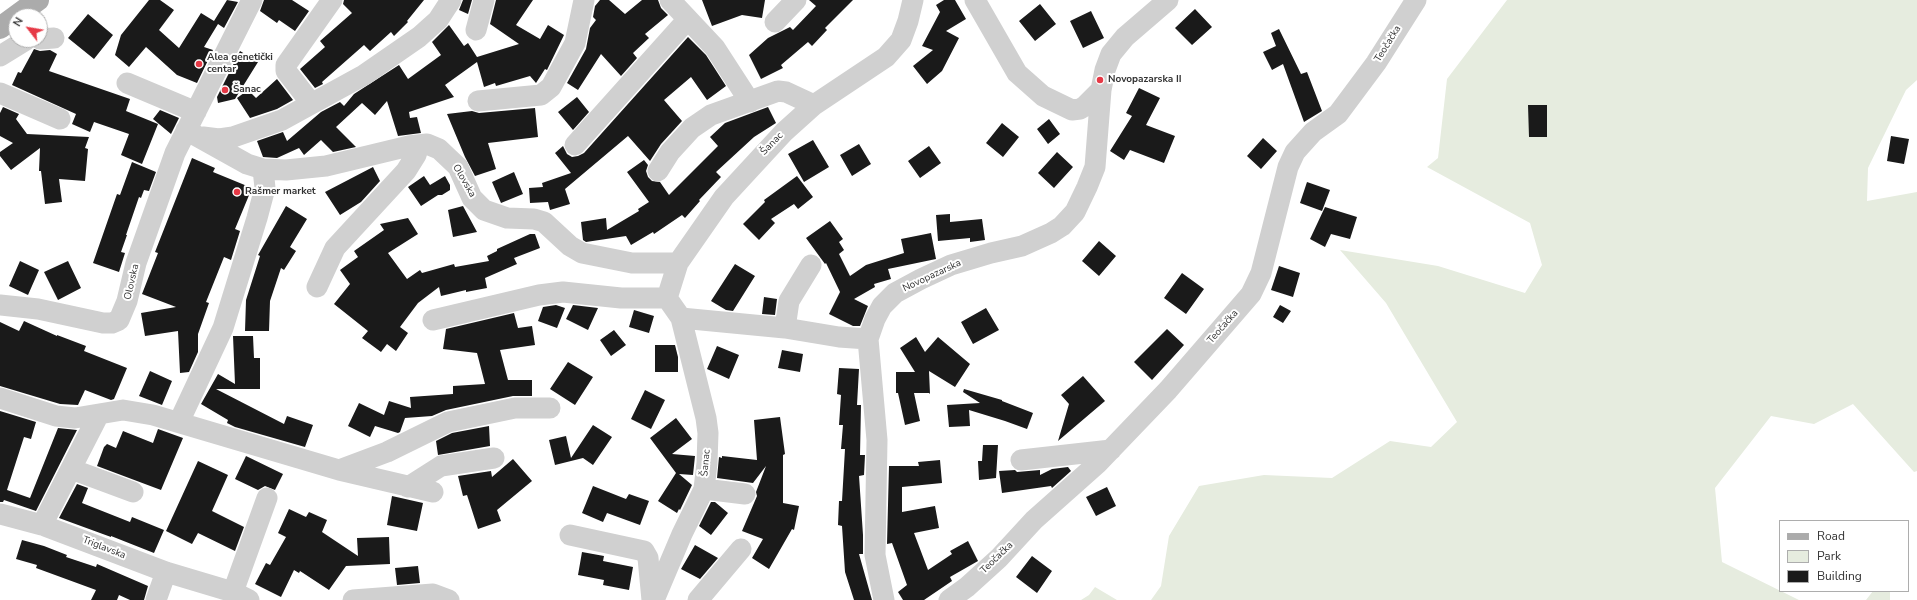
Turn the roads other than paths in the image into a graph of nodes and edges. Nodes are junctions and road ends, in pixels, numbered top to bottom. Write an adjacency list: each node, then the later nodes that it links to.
1 (38, 0): 15 (main road)
2 (252, 0): 26 (street, Olovska)
3 (332, 0): 24 (street)
4 (451, 0): 24 (street)
5 (484, 0): 16 (street)
6 (584, 0): 22 (street)
7 (670, 0): 13 (street)
8 (796, 0): 14 (street)
9 (913, 0): 25 (street, Šanac)
10 (975, 0): 20 (street)
11 (1168, 0): 20 (street, Novopazarska)
12 (1416, 0): 46 (street, Teočačka)
13 (688, 19): 23 (street); 30 (street)
14 (775, 22)
15 (0, 28)
16 (476, 30)
17 (13, 48): 18 (street)
18 (0, 56)
19 (127, 82): 26 (street)
20 (1101, 90): 41 (street, Novopazarska)
21 (0, 94): 27 (street)
22 (478, 101)
23 (750, 102): 25 (street); 32 (street)
24 (312, 103): 28 (street)
25 (814, 105): 33 (street, Šanac)
26 (196, 112): 28 (street, Olovska)
27 (60, 119)
28 (193, 134): 31 (street, Olovska); 37 (street, Olovska)
29 (419, 145): 31 (street, Olovska); 33 (street, Olovska); 35 (street)
30 (575, 145)
31 (263, 169): 45 (street)
32 (658, 170)
33 (678, 264): 36 (street, Šanac)
34 (811, 264): 40 (street)
35 (318, 287)
36 (667, 298): 38 (street, Šanac); 39 (street)
37 (0, 305)
38 (681, 318): 40 (street); 52 (street, Šanac)
39 (433, 320)
40 (785, 328): 41 (street)
41 (868, 339): 68 (street, Novopazarska)
42 (0, 398): 44 (street)
43 (550, 408): 50 (street)
44 (99, 414): 45 (street); 49 (street)
45 (179, 422): 50 (street)
46 (1111, 450): 48 (street); 69 (street, Teočačka)
47 (494, 458): 51 (street)
48 (1021, 460)
49 (71, 469): 53 (street); 58 (street)
50 (339, 470): 51 (street)
51 (408, 487): 54 (street)
52 (704, 489): 55 (street); 66 (street, Šanac)
53 (133, 492)
54 (433, 492)
55 (745, 494)
56 (267, 498): 62 (street, Triglavska)
57 (0, 514): 58 (street, Triglavska)
58 (42, 525): 61 (street, Triglavska)
59 (570, 535): 66 (street)
60 (741, 549): 67 (street)
61 (166, 572): 62 (street, Triglavska); 63 (street)
62 (228, 595)
63 (156, 600)
64 (353, 600): 65 (street)
65 (449, 600)
66 (653, 600)
67 (698, 600)
68 (884, 600)
69 (949, 600)

